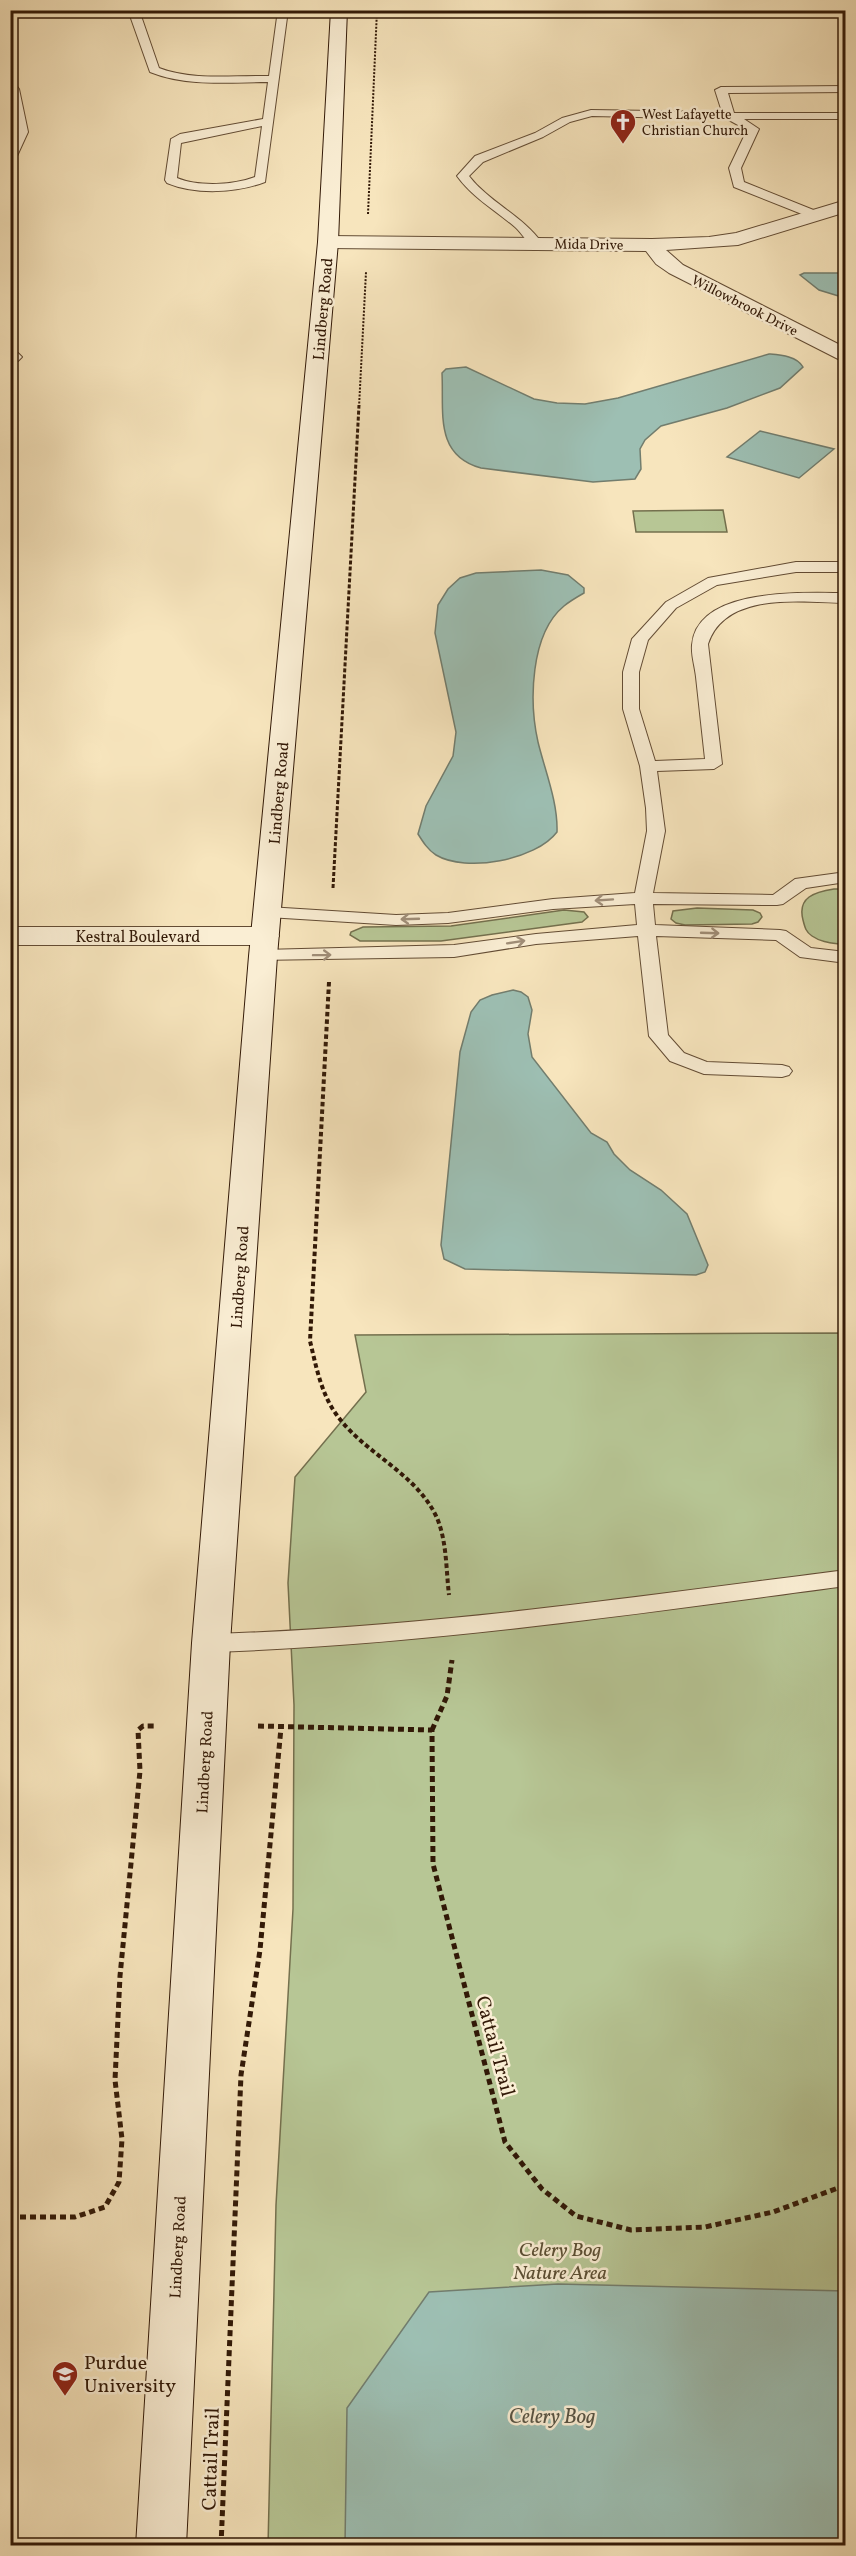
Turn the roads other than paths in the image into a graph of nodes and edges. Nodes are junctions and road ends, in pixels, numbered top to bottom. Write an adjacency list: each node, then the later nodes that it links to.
1 (133, 10): 4 (lane)
2 (283, 10): 4 (lane)
3 (339, 10): 14 (main road, Lindberg Road)
4 (274, 79): 9 (lane)
5 (846, 89): 7 (lane)
6 (11, 91): 10 (main road)
7 (729, 116): 8 (lane); 12 (lane); 15 (lane)
8 (846, 116)
9 (269, 121): 9 (lane)
10 (10, 152)
11 (846, 206): 12 (main road, Mida Drive)
12 (817, 216): 13 (main road); 16 (main road, Mida Drive)
13 (846, 226)
14 (328, 242): 15 (main road, Mida Drive); 25 (main road, Lindberg Road)
15 (536, 243): 16 (main road, Mida Drive)
16 (652, 245): 17 (main road, Willowbrook Drive)
17 (846, 357)
18 (846, 567): 20 (lane)
19 (846, 598): 20 (lane)
20 (648, 766): 22 (lane)
21 (846, 877): 23 (lane)
22 (643, 898): 23 (lane); 24 (lane); 25 (lane, one-way to 25)
23 (777, 900): 26 (lane)
24 (648, 930): 25 (lane, one-way to 24); 26 (lane, one-way to 26); 29 (lane)
25 (266, 934): 27 (main road, Kestral Boulevard); 31 (main road, Lindberg Road)
26 (780, 935): 28 (lane)
27 (10, 936)
28 (846, 958)
29 (782, 1071)
30 (846, 1578): 31 (lane)
31 (211, 1643): 32 (main road, Lindberg Road)
32 (160, 2546)

